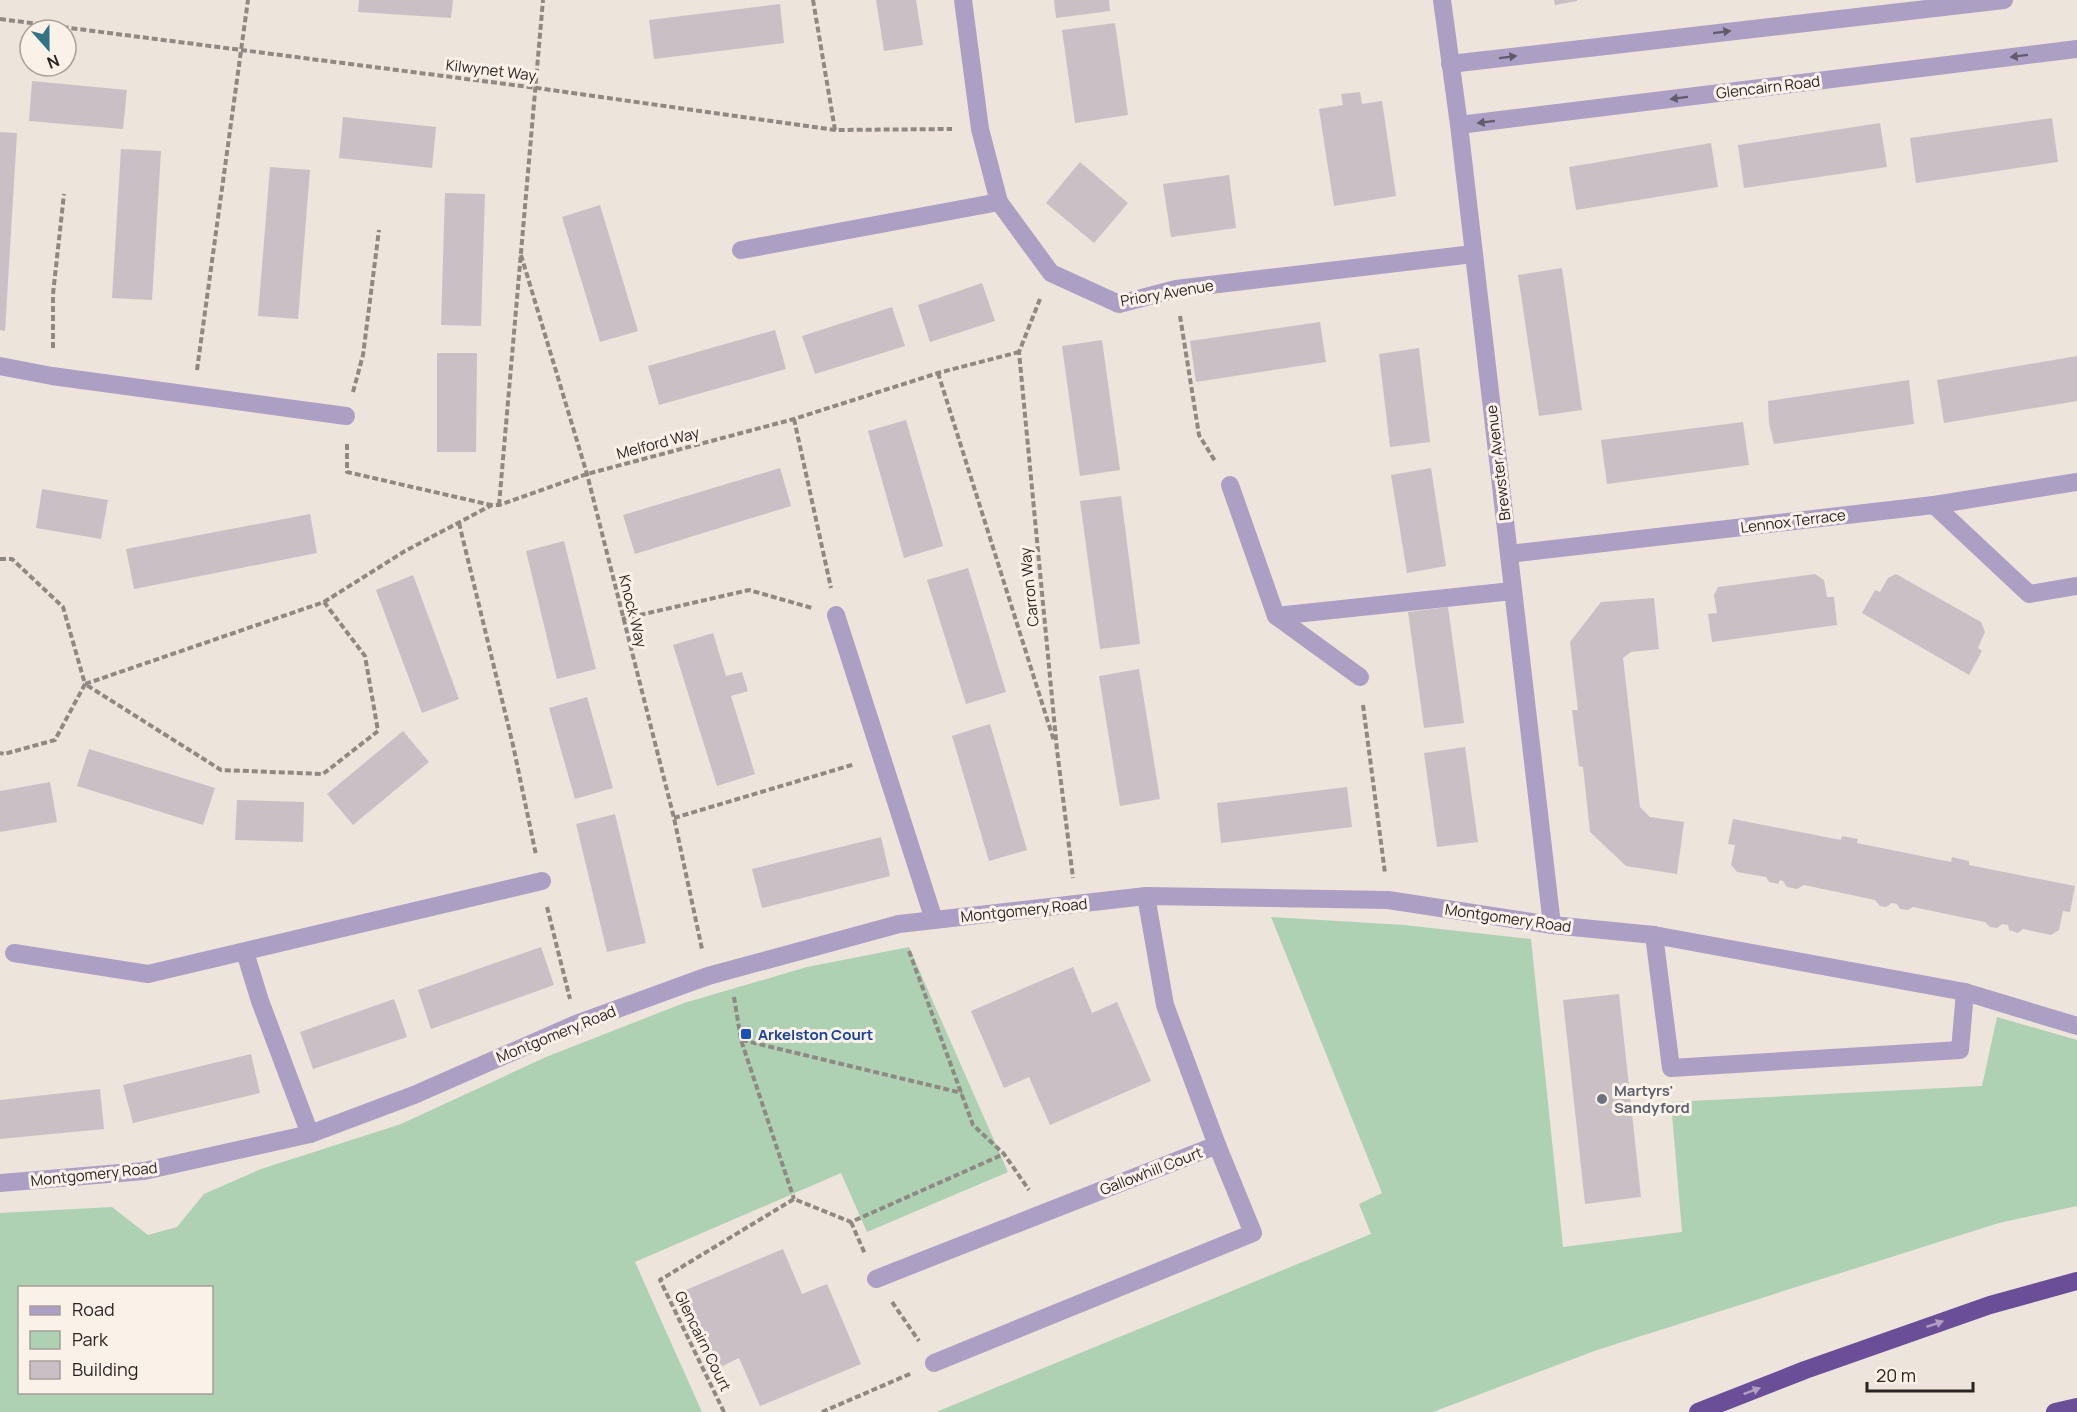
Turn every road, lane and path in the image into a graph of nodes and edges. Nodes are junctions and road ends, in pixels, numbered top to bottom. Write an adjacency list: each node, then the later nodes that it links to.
1 (248, 0): 9 (path)
2 (543, 0): 11 (path, Knock Way)
3 (813, 0): 14 (path)
4 (963, 0): 13 (street, Priory Avenue)
5 (1442, 0): 10 (street, Brewster Avenue)
6 (2004, 0): 10 (street, one-way to 6)
7 (0, 19): 9 (path, Kilwynet Way)
8 (2077, 49): 12 (street, Glencairn Road, one-way to 12)
9 (242, 51): 11 (path, Kilwynet Way); 27 (path)
10 (1450, 64): 12 (street, Brewster Avenue)
11 (537, 88): 14 (path, Kilwynet Way); 20 (path, Knock Way)
12 (1459, 125): 19 (street, Brewster Avenue)
13 (980, 129): 14 (path, Kilwynet Way); 16 (street, Priory Avenue)
14 (835, 130)
15 (64, 194): 26 (path)
16 (999, 202): 18 (street); 21 (street, Priory Avenue)
17 (379, 230): 28 (path)
18 (741, 250)
19 (1473, 254): 22 (street, Priory Avenue); 37 (street, Brewster Avenue)
20 (521, 255): 30 (path, Knock Way); 34 (path, Knock Way)
21 (1051, 273): 22 (street, Priory Avenue); 23 (path, Carron Way)
22 (1176, 289): 32 (path)
23 (1019, 352): 25 (path, Melford Way); 47 (path, Carron Way)
24 (0, 366): 26 (street)
25 (938, 373): 29 (path, Melford Way); 47 (path)
26 (52, 376): 27 (street)
27 (194, 395): 28 (street)
28 (346, 416): 33 (path)
29 (794, 419): 30 (path, Melford Way); 42 (path)
30 (587, 474): 34 (path, Melford Way); 44 (path, Knock Way)
31 (2077, 482): 35 (street, Lennox Terrace)
32 (1230, 485): 43 (street)
33 (492, 505): 34 (path, Melford Way); 36 (path, Melford Way)
34 (499, 505)
35 (1934, 505): 37 (street, Lennox Terrace); 39 (street)
36 (459, 523): 41 (path, Melford Way); 51 (path)
37 (1509, 554): 40 (street, Brewster Avenue)
38 (0, 559): 46 (path)
39 (2077, 586)
40 (1512, 591): 43 (street); 57 (street, Brewster Avenue)
41 (324, 602): 46 (path, Melford Way); 46 (path)
42 (837, 615): 44 (path); 49 (street)
43 (1276, 616): 45 (street)
44 (622, 619): 50 (path, Knock Way)
45 (1360, 677): 53 (path)
46 (85, 684): 48 (path)
47 (1057, 750): 54 (path, Carron Way)
48 (0, 753)
49 (882, 756): 50 (path); 55 (street)
50 (674, 818): 62 (path, Knock Way)
51 (542, 882): 59 (street); 64 (path)
52 (1146, 896): 53 (street, Montgomery Road); 54 (street, Montgomery Road); 69 (street, Gallowhill Court)
53 (1388, 900): 57 (street, Montgomery Road)
54 (1077, 904): 55 (street, Montgomery Road)
55 (934, 920): 56 (street, Montgomery Road)
56 (899, 924): 61 (street, Montgomery Road); 67 (path)
57 (1552, 926): 58 (street, Montgomery Road)
58 (1654, 935): 63 (street, Montgomery Road); 63 (street)
59 (245, 952): 60 (street); 68 (street)
60 (14, 953)
61 (730, 970): 62 (street, Montgomery Road); 66 (path)
62 (708, 976): 64 (street, Montgomery Road)
63 (1965, 992): 65 (street, Montgomery Road)
64 (576, 1024): 68 (street, Montgomery Road)
65 (2077, 1026)
66 (741, 1040): 67 (path); 72 (path)
67 (963, 1094): 70 (path)
68 (310, 1134): 71 (street, Montgomery Road)
69 (1217, 1145): 73 (street, Gallowhill Court); 77 (street)
70 (1004, 1154): 73 (path); 74 (path)
71 (0, 1183)
72 (794, 1199): 74 (path); 79 (path, Glencairn Court)
73 (1045, 1213): 75 (street, Gallowhill Court)
74 (851, 1222): 75 (path)
75 (876, 1279): 77 (path)
76 (2077, 1281): 81 (highway, one-way to 76)
77 (934, 1363): 80 (path)
78 (2077, 1407): 82 (highway)
79 (724, 1412)
80 (822, 1412)
81 (1698, 1412)
82 (2055, 1412)

